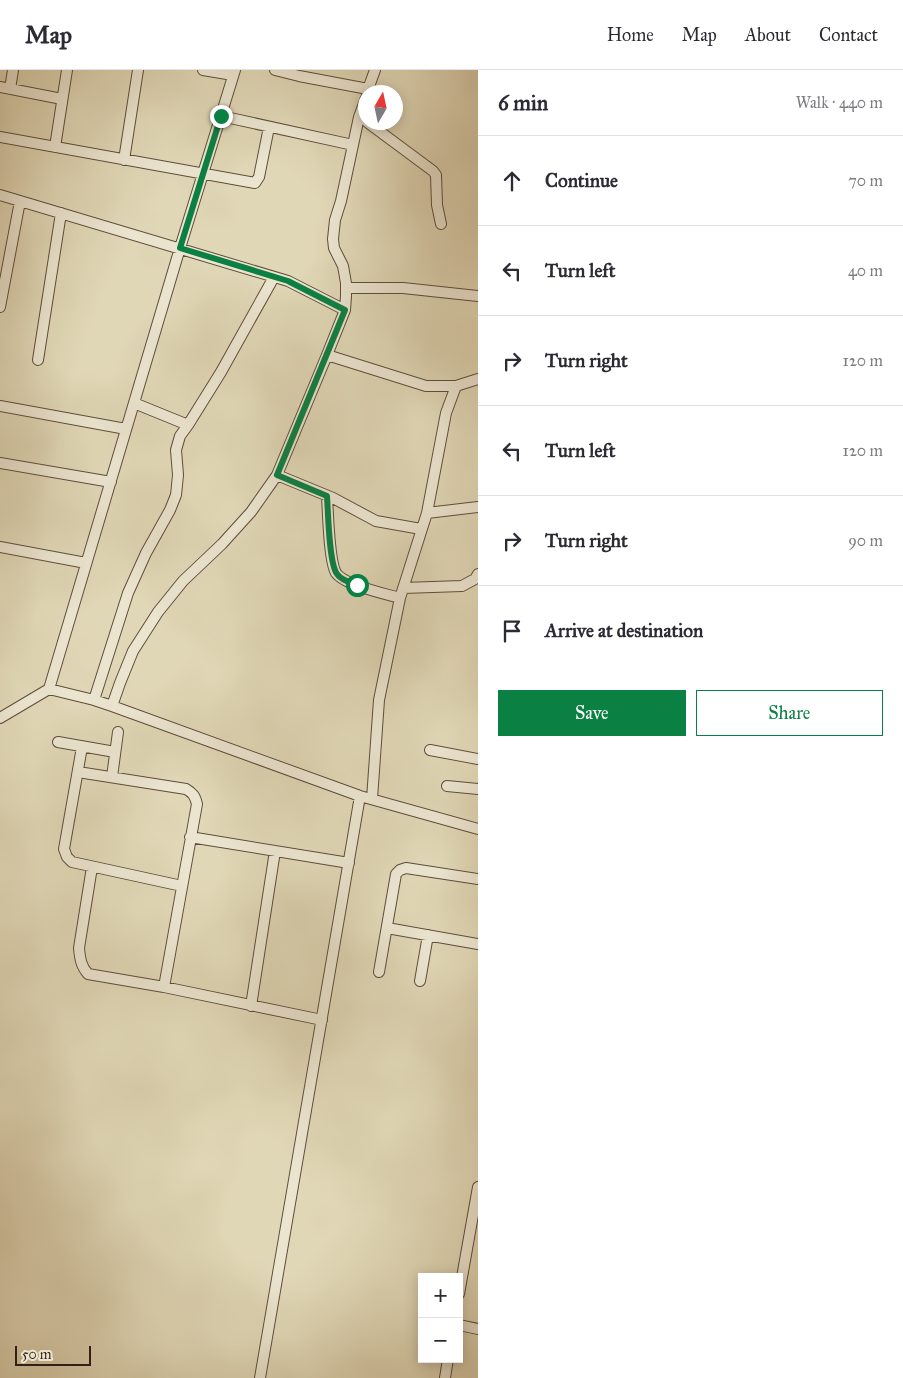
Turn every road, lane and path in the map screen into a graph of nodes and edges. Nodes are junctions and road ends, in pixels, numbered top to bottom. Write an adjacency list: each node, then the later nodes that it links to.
1 (13, 70): 9 (street)
2 (67, 70): 11 (street)
3 (138, 70): 19 (street)
4 (203, 70): 7 (street)
5 (275, 70): 10 (street)
6 (375, 70): 8 (street)
7 (234, 73): 12 (street)
8 (370, 85)
9 (5, 88): 11 (street)
10 (358, 91)
11 (62, 98): 18 (street)
12 (221, 116): 13 (street); 20 (street)
13 (269, 127): 17 (street); 20 (street)
14 (360, 130): 17 (street)
15 (378, 130): 24 (street)
16 (0, 137): 18 (street)
17 (353, 145): 27 (street)
18 (55, 147): 19 (street)
19 (124, 160): 20 (street)
20 (203, 174): 25 (street)
21 (0, 195): 22 (street)
22 (20, 201): 23 (street); 29 (street)
23 (61, 213): 25 (street); 32 (street)
24 (441, 224)
25 (180, 248): 26 (street); 35 (street)
26 (274, 277): 30 (street); 37 (street)
27 (346, 288): 28 (street); 30 (street)
28 (478, 296)
29 (0, 308)
30 (345, 310): 31 (street)
31 (327, 355): 34 (street); 40 (street)
32 (38, 360)
33 (478, 380): 34 (street)
34 (456, 386): 44 (street)
35 (134, 403): 37 (street); 38 (street)
36 (0, 406): 38 (street)
37 (188, 425): 52 (street)
38 (126, 428): 41 (street)
39 (0, 463): 41 (street)
40 (277, 475): 42 (street); 53 (street)
41 (111, 482): 47 (street)
42 (327, 496): 45 (street); 50 (street)
43 (478, 507): 44 (street)
44 (427, 513): 45 (street)
45 (421, 529): 49 (street)
46 (0, 548): 47 (street)
47 (86, 563): 51 (street)
48 (478, 574): 49 (street)
49 (403, 588): 50 (street)
50 (400, 598): 66 (street)
51 (49, 690): 52 (street); 54 (street)
52 (94, 700): 53 (street)
53 (112, 706): 65 (street)
54 (0, 718)
55 (118, 732): 59 (street)
56 (58, 742): 57 (street)
57 (82, 747): 59 (street); 61 (street)
58 (430, 750): 60 (street)
59 (115, 752): 62 (street)
60 (478, 759)
61 (78, 772): 62 (street); 71 (street)
62 (112, 777): 68 (street)
63 (447, 786): 64 (street)
64 (478, 789)
65 (360, 796): 66 (street); 70 (street)
66 (372, 799): 67 (street)
67 (478, 829)
68 (190, 836): 69 (street); 73 (street)
69 (275, 851): 70 (street); 80 (street)
70 (349, 863): 81 (street)
71 (92, 867): 73 (street); 79 (street)
72 (478, 879): 74 (street)
73 (182, 886): 79 (street)
74 (387, 928): 75 (street); 77 (street)
75 (428, 936): 76 (street); 78 (street)
76 (478, 944)
77 (379, 972)
78 (420, 980)
79 (164, 987): 80 (street)
80 (251, 1006): 81 (street)
81 (322, 1020): 87 (street)
82 (478, 1187): 83 (street)
83 (463, 1273)
84 (463, 1326): 85 (street)
85 (478, 1329)
86 (447, 1363): 88 (street)
87 (260, 1378)
88 (445, 1378)

